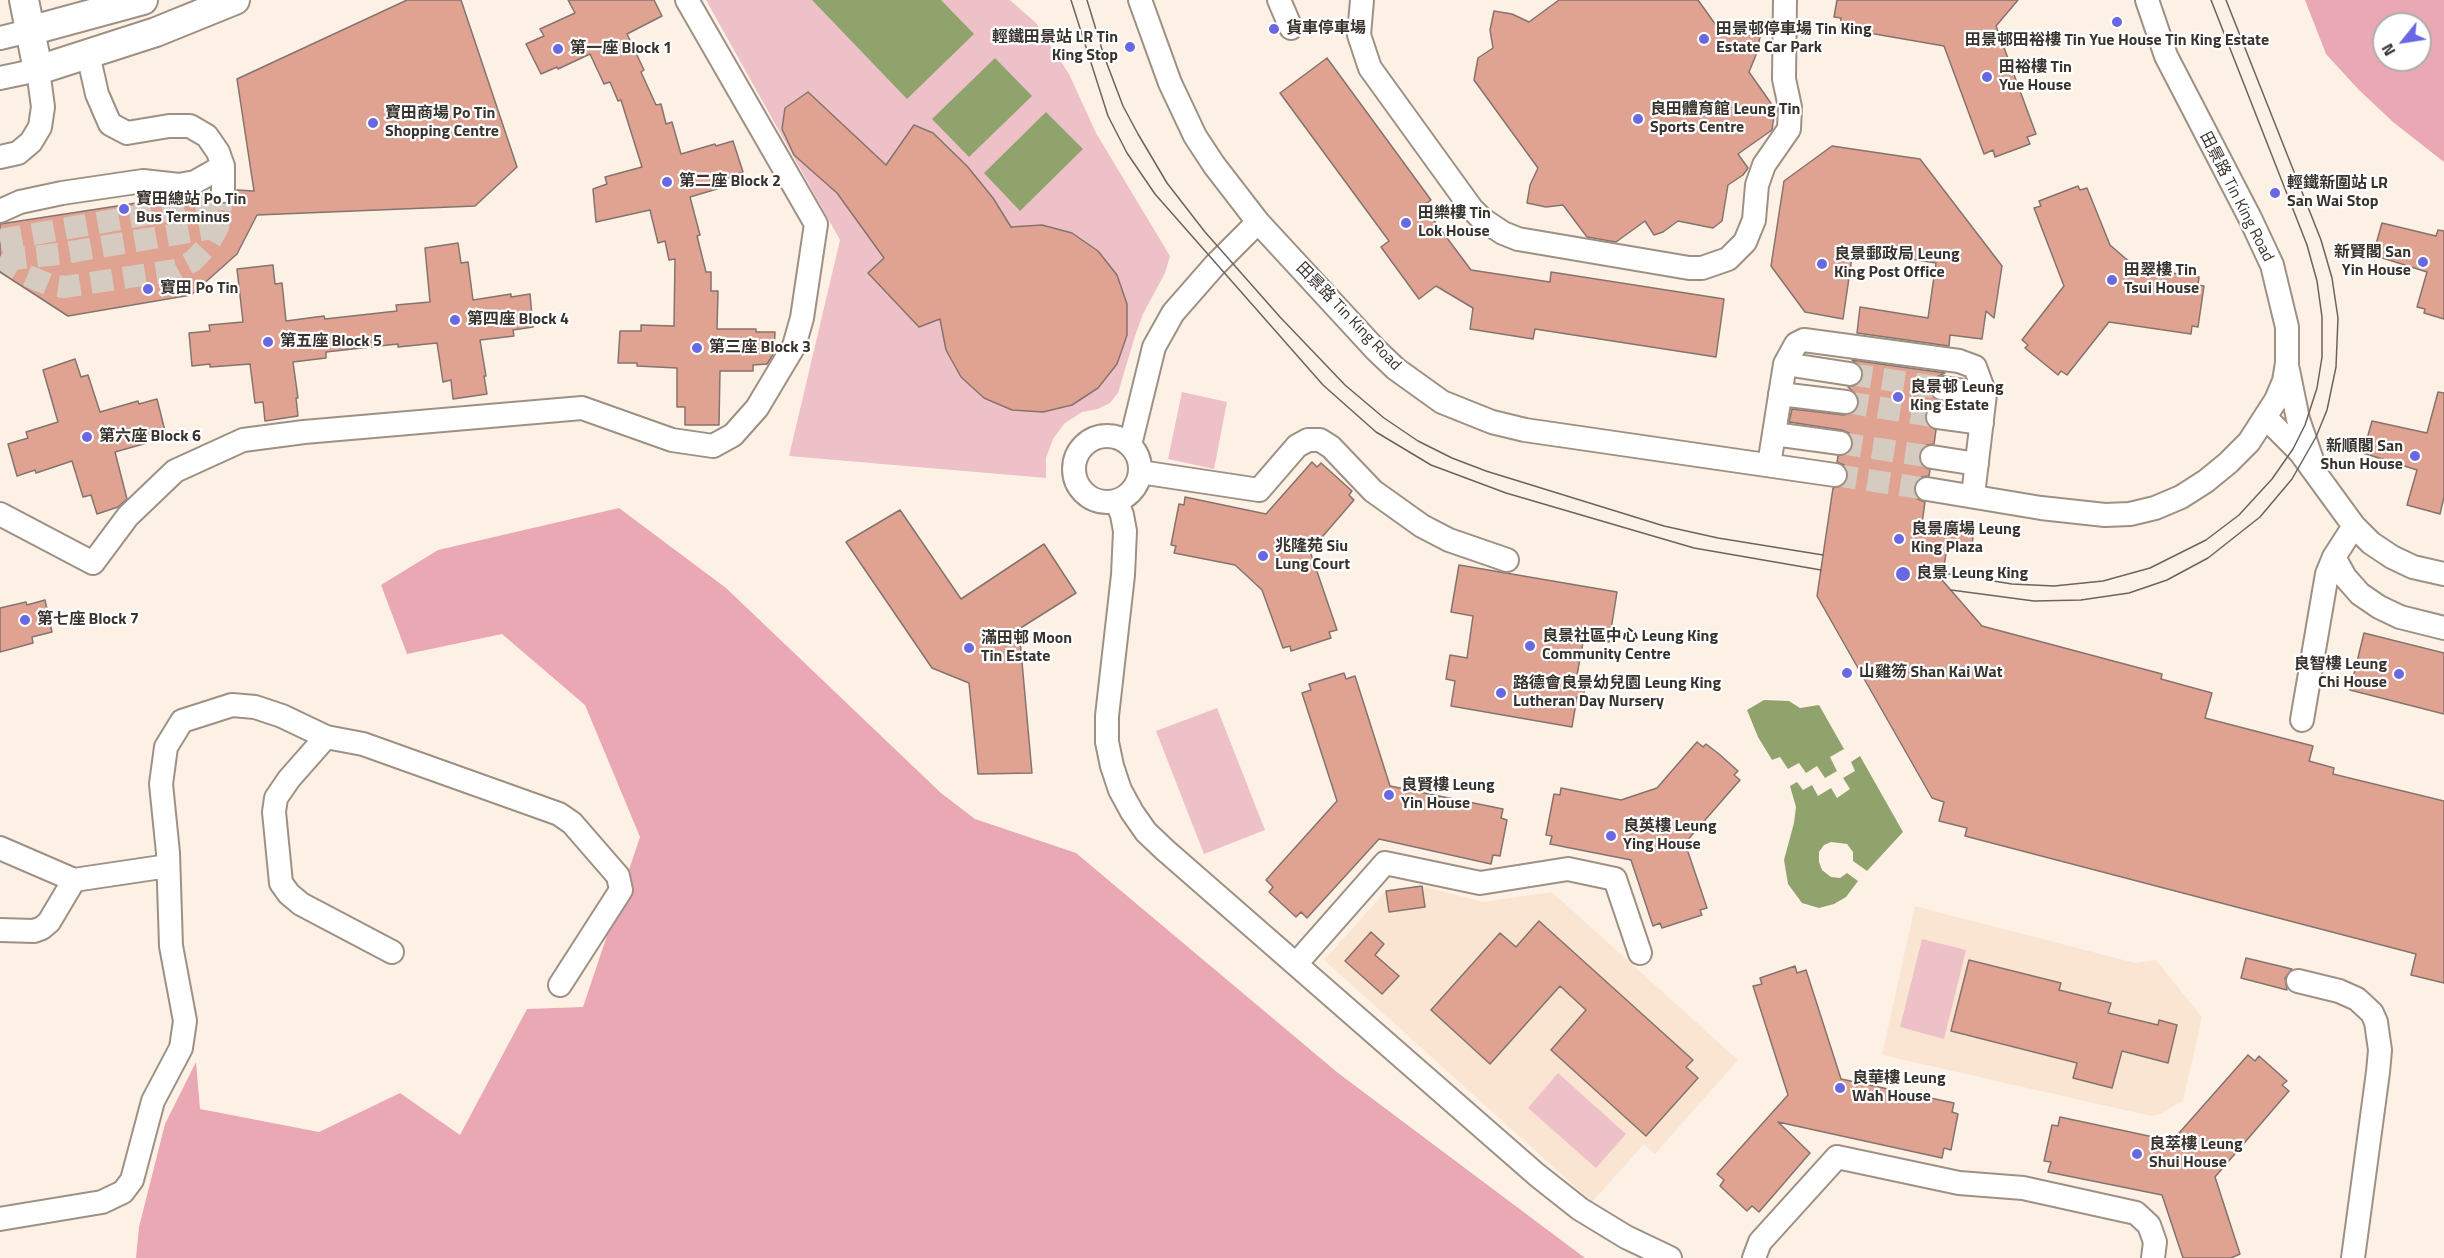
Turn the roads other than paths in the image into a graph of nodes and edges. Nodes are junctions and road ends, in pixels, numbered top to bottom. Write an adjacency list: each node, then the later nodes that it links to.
1 (24, 0): 12 (main road)
2 (143, 0): 10 (main road)
3 (235, 0): 14 (main road)
4 (687, 0): 44 (street)
5 (1140, 0): 21 (street, 田景路 Tin King Road)
6 (1279, 0): 11 (street)
7 (1362, 0): 8 (street)
8 (1785, 0)
9 (2148, 0): 22 (street, 田景路 Tin King Road)
10 (71, 9): 12 (main road); 14 (main road)
11 (1291, 28)
12 (29, 31): 13 (street); 15 (main road)
13 (0, 39)
14 (88, 54): 15 (main road); 18 (street)
15 (38, 70): 16 (street); 17 (street)
16 (0, 78)
17 (0, 157)
18 (223, 166): 19 (street); 20 (street)
19 (223, 191)
20 (0, 211)
21 (1258, 222): 34 (street); 37 (street, 田景路 Tin King Road)
22 (2287, 363): 30 (street, 田景路 Tin King Road); 39 (street)
23 (1785, 364): 24 (street); 26 (street); 27 (street)
24 (1850, 374)
25 (1942, 388): 27 (street)
26 (1780, 394): 28 (street); 32 (street)
27 (1985, 394): 31 (street)
28 (1846, 402)
29 (1938, 417): 31 (street)
30 (2266, 418): 39 (street); 42 (street, 田景路 Tin King Road)
31 (1982, 423): 36 (street)
32 (1774, 434): 33 (street); 37 (street)
33 (1840, 443)
34 (1130, 445): 38 (street); 43 (street)
35 (1932, 458): 36 (street)
36 (1977, 464): 42 (street)
37 (1769, 465): 40 (street, 田景路 Tin King Road)
38 (1140, 472): 43 (street); 47 (street)
39 (2317, 472): 45 (street)
40 (1835, 475)
41 (1927, 489): 42 (street, 田景路 Tin King Road)
42 (1973, 495)
43 (1117, 502): 58 (street)
44 (0, 514)
45 (2354, 526): 46 (street); 48 (street)
46 (2334, 557): 49 (street); 50 (street)
47 (1507, 560)
48 (2444, 574)
49 (2444, 628)
50 (2302, 720)
51 (326, 737): 53 (street); 56 (street); 60 (street)
52 (0, 848): 54 (street)
53 (168, 866): 54 (street); 61 (street)
54 (74, 880): 55 (street)
55 (0, 930)
56 (392, 952)
57 (1640, 953): 58 (street)
58 (1296, 964): 62 (street)
59 (2298, 981): 65 (street)
60 (560, 985)
61 (0, 1219)
62 (1670, 1258)
63 (1754, 1258): 64 (street)
64 (2153, 1258)
65 (2353, 1258)

